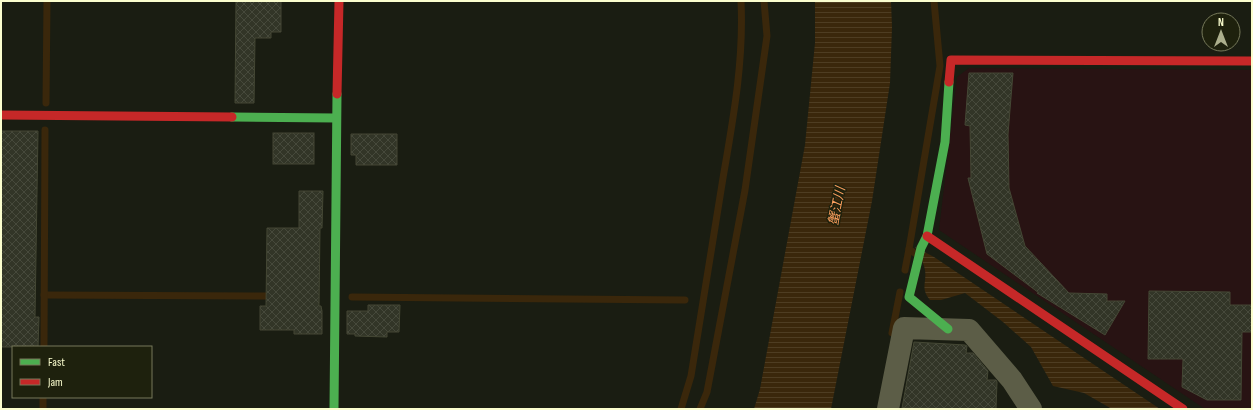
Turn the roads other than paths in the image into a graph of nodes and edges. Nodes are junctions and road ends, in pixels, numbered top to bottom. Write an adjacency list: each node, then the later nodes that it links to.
1 (339, 1): 4 (street)
2 (1252, 62): 5 (street)
3 (1, 115): 4 (street)
4 (336, 118): 7 (street)
5 (927, 236): 6 (street); 10 (street)
6 (948, 329): 8 (street); 9 (street)
7 (334, 409)
8 (888, 409)
9 (1031, 409)
10 (1183, 409)

